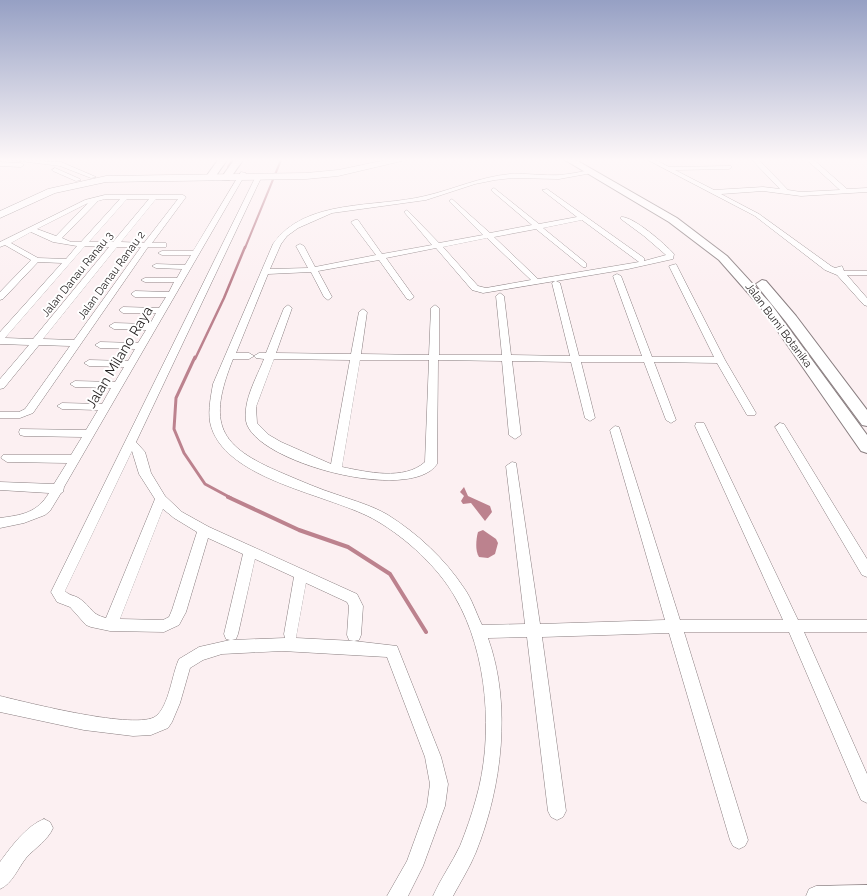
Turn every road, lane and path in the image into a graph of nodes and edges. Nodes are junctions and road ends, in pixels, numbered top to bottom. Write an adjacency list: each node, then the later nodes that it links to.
1 (16, 202): 18 (main road)
2 (29, 202): 20 (main road)
3 (89, 202): 26 (street)
4 (94, 202): 28 (street)
5 (121, 202): 30 (street)
6 (150, 202): 31 (street, Jalan Danau Ranau 3)
7 (179, 202): 32 (street, Jalan Danau Ranau 2)
8 (222, 202): 35 (street, Jalan Milano Raya)
9 (247, 202): 100 (street)
10 (404, 202): 45 (street)
11 (453, 202): 27 (street)
12 (512, 202): 25 (street)
13 (561, 202): 21 (street)
14 (645, 202): 24 (main road, Jalan Bumi Botanika)
15 (650, 202): 24 (main road, Jalan Bumi Botanika)
16 (732, 202): 47 (street)
17 (741, 202): 47 (street)
18 (0, 209)
19 (407, 212): 34 (street)
20 (0, 215)
21 (582, 218): 25 (street); 38 (street)
22 (622, 218): 34 (street)
23 (355, 222): 36 (street)
24 (688, 225): 93 (main road, Jalan Bumi Botanika); 101 (main road, Jalan Bumi Botanika)
25 (538, 227): 27 (street); 40 (street)
26 (32, 230): 28 (street); 29 (street)
27 (488, 236): 34 (street); 49 (street)
28 (56, 240): 30 (street)
29 (3, 244): 37 (street)
30 (82, 245): 31 (street); 39 (street)
31 (114, 245): 32 (street); 68 (street, Jalan Danau Ranau 3)
32 (146, 245): 35 (street); 69 (street, Jalan Danau Ranau 2)
33 (300, 246): 44 (street)
34 (437, 246): 36 (street)
35 (197, 253): 43 (street, Jalan Milano Raya)
36 (379, 256): 44 (street); 58 (street)
37 (36, 260): 39 (street); 56 (street)
38 (641, 260)
39 (68, 261): 67 (street)
40 (583, 264)
41 (156, 266): 43 (street)
42 (672, 266): 80 (street)
43 (188, 267): 51 (street, Jalan Milano Raya)
44 (312, 270): 45 (street); 57 (street)
45 (265, 272): 72 (street)
46 (867, 272): 47 (street)
47 (840, 273): 59 (street)
48 (617, 276): 79 (street)
49 (534, 279)
50 (145, 280): 51 (street)
51 (180, 280): 54 (street, Jalan Milano Raya)
52 (556, 283): 78 (street)
53 (135, 294): 54 (street)
54 (172, 295): 63 (street, Jalan Milano Raya)
55 (500, 296): 77 (street)
56 (0, 297)
57 (328, 297)
58 (410, 297)
59 (867, 303)
60 (288, 308): 74 (street)
61 (435, 308): 76 (street)
62 (123, 310): 63 (street)
63 (162, 311): 66 (street, Jalan Milano Raya)
64 (363, 312): 75 (street)
65 (114, 326): 66 (street)
66 (152, 327): 71 (street, Jalan Milano Raya)
67 (0, 340): 68 (street)
68 (36, 342): 69 (street); 84 (street, Jalan Danau Ranau 3)
69 (76, 343): 88 (street, Jalan Danau Ranau 2)
70 (100, 345): 71 (street)
71 (141, 346): 82 (street, Jalan Milano Raya)
72 (230, 356): 73 (street); 119 (street)
73 (248, 356)
74 (265, 356): 75 (street); 105 (street)
75 (355, 357): 76 (street); 105 (street)
76 (434, 357): 77 (street); 105 (street)
77 (505, 358): 78 (street); 99 (street)
78 (576, 359): 79 (street); 91 (street)
79 (649, 360): 80 (street); 92 (street)
80 (720, 360): 89 (street)
81 (89, 363): 82 (street)
82 (131, 364): 85 (street, Jalan Milano Raya)
83 (75, 384): 85 (street)
84 (0, 386)
85 (118, 386): 87 (street, Jalan Milano Raya)
86 (62, 406): 87 (street)
87 (106, 407): 98 (street, Jalan Milano Raya)
88 (29, 411): 90 (street)
89 (751, 413)
90 (0, 415)
91 (590, 418)
92 (671, 420)
93 (867, 422)
94 (700, 426): 115 (street)
95 (780, 427): 112 (street)
96 (615, 430): 116 (street)
97 (24, 432): 98 (street)
98 (89, 434): 103 (street, Jalan Milano Raya)
99 (515, 435)
100 (130, 443): 108 (street); 114 (street)
101 (867, 447)
102 (7, 458): 103 (street)
103 (74, 459): 107 (street, Jalan Milano Raya)
104 (512, 466): 118 (street)
105 (336, 470)
106 (0, 486): 107 (street)
107 (58, 489): 109 (street, Jalan Milano Raya)
108 (161, 499): 110 (street); 114 (street)
109 (0, 523)
110 (204, 530): 111 (street); 114 (street)
111 (250, 552): 113 (street); 120 (street)
112 (867, 571)
113 (301, 574): 121 (street); 122 (street)
114 (110, 625)
115 (793, 625): 116 (street); 117 (street); 124 (street)
116 (674, 626): 118 (street); 127 (street)
117 (867, 626)
118 (534, 630): 119 (street); 125 (street)
119 (480, 632): 130 (street)
120 (231, 634)
121 (291, 634)
122 (354, 635)
123 (0, 704): 129 (street)
124 (867, 794)
125 (557, 811)
126 (44, 828): 128 (street)
127 (739, 840)
128 (0, 879)
129 (397, 896)
130 (442, 896)
131 (816, 896): 132 (street)
132 (858, 896)

